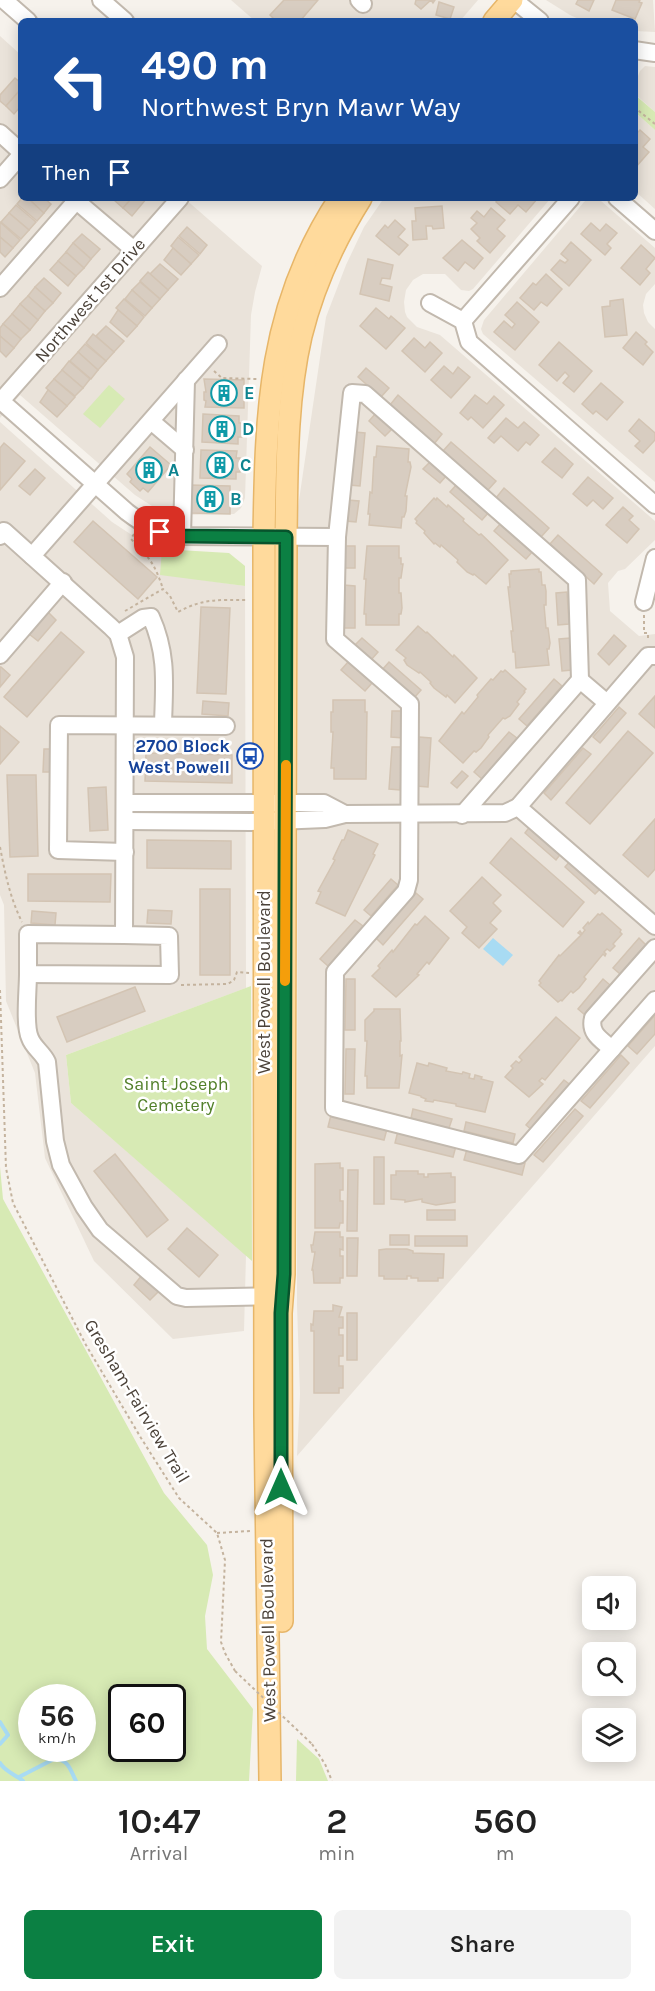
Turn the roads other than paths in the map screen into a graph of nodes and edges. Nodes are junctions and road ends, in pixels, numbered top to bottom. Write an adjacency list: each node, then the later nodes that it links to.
1 (5, 0): 4 (street); 5 (street)
2 (101, 0): 6 (street)
3 (513, 0): 7 (main road); 8 (street)
4 (0, 5)
5 (25, 18)
6 (122, 18)
7 (497, 18)
8 (536, 18)
9 (638, 51): 10 (street)
10 (655, 53)
11 (0, 133): 12 (street)
12 (18, 150)
13 (18, 157): 14 (street)
14 (0, 179)
15 (73, 201): 24 (street)
16 (77, 201): 23 (street)
17 (177, 201): 23 (street, Northwest 1st Drive)
18 (335, 201): 36 (main road, West Powell Boulevard)
19 (359, 201): 37 (main road, West Powell Boulevard)
20 (568, 201): 26 (street)
21 (620, 201): 22 (street)
22 (655, 231)
23 (134, 250): 29 (street, Northwest 1st Drive)
24 (0, 288)
25 (430, 303): 26 (street)
26 (463, 321): 33 (street)
27 (218, 344): 28 (street)
28 (186, 380): 30 (street); 31 (street)
29 (1, 401): 32 (street)
30 (151, 422): 31 (street); 32 (street)
31 (184, 450): 35 (street)
32 (96, 484): 35 (street); 39 (street)
33 (655, 505)
34 (0, 536): 39 (street)
35 (182, 536): 36 (street)
36 (264, 537): 37 (street); 54 (main road, West Powell Boulevard)
37 (286, 537): 38 (street); 53 (main road, West Powell Boulevard)
38 (337, 537): 46 (street); 55 (street)
39 (32, 556): 41 (street)
40 (655, 558): 42 (street)
41 (63, 582): 43 (street); 44 (street)
42 (644, 602)
43 (115, 630): 48 (street); 49 (street)
44 (0, 655)
45 (655, 656): 47 (street)
46 (580, 680): 47 (street); 56 (street)
47 (607, 703): 52 (street)
48 (124, 724): 49 (street); 51 (street); 58 (street)
49 (164, 725): 50 (street)
50 (226, 726)
51 (126, 803): 54 (street); 57 (street)
52 (518, 807): 56 (street); 59 (street)
53 (285, 811): 54 (street); 55 (street); 65 (main road, West Powell Boulevard)
54 (264, 812): 57 (street); 65 (main road, West Powell Boulevard)
55 (410, 814): 56 (street); 64 (street)
56 (462, 815)
57 (126, 821): 58 (street)
58 (125, 852): 60 (street)
59 (653, 920)
60 (124, 935): 62 (street); 62 (street)
61 (655, 948): 64 (street)
62 (27, 974): 65 (street)
63 (655, 1000): 64 (street)
64 (612, 1049)
65 (274, 1296): 66 (main road, West Powell Boulevard); 67 (main road, West Powell Boulevard)
66 (270, 1781)
67 (282, 1781)

